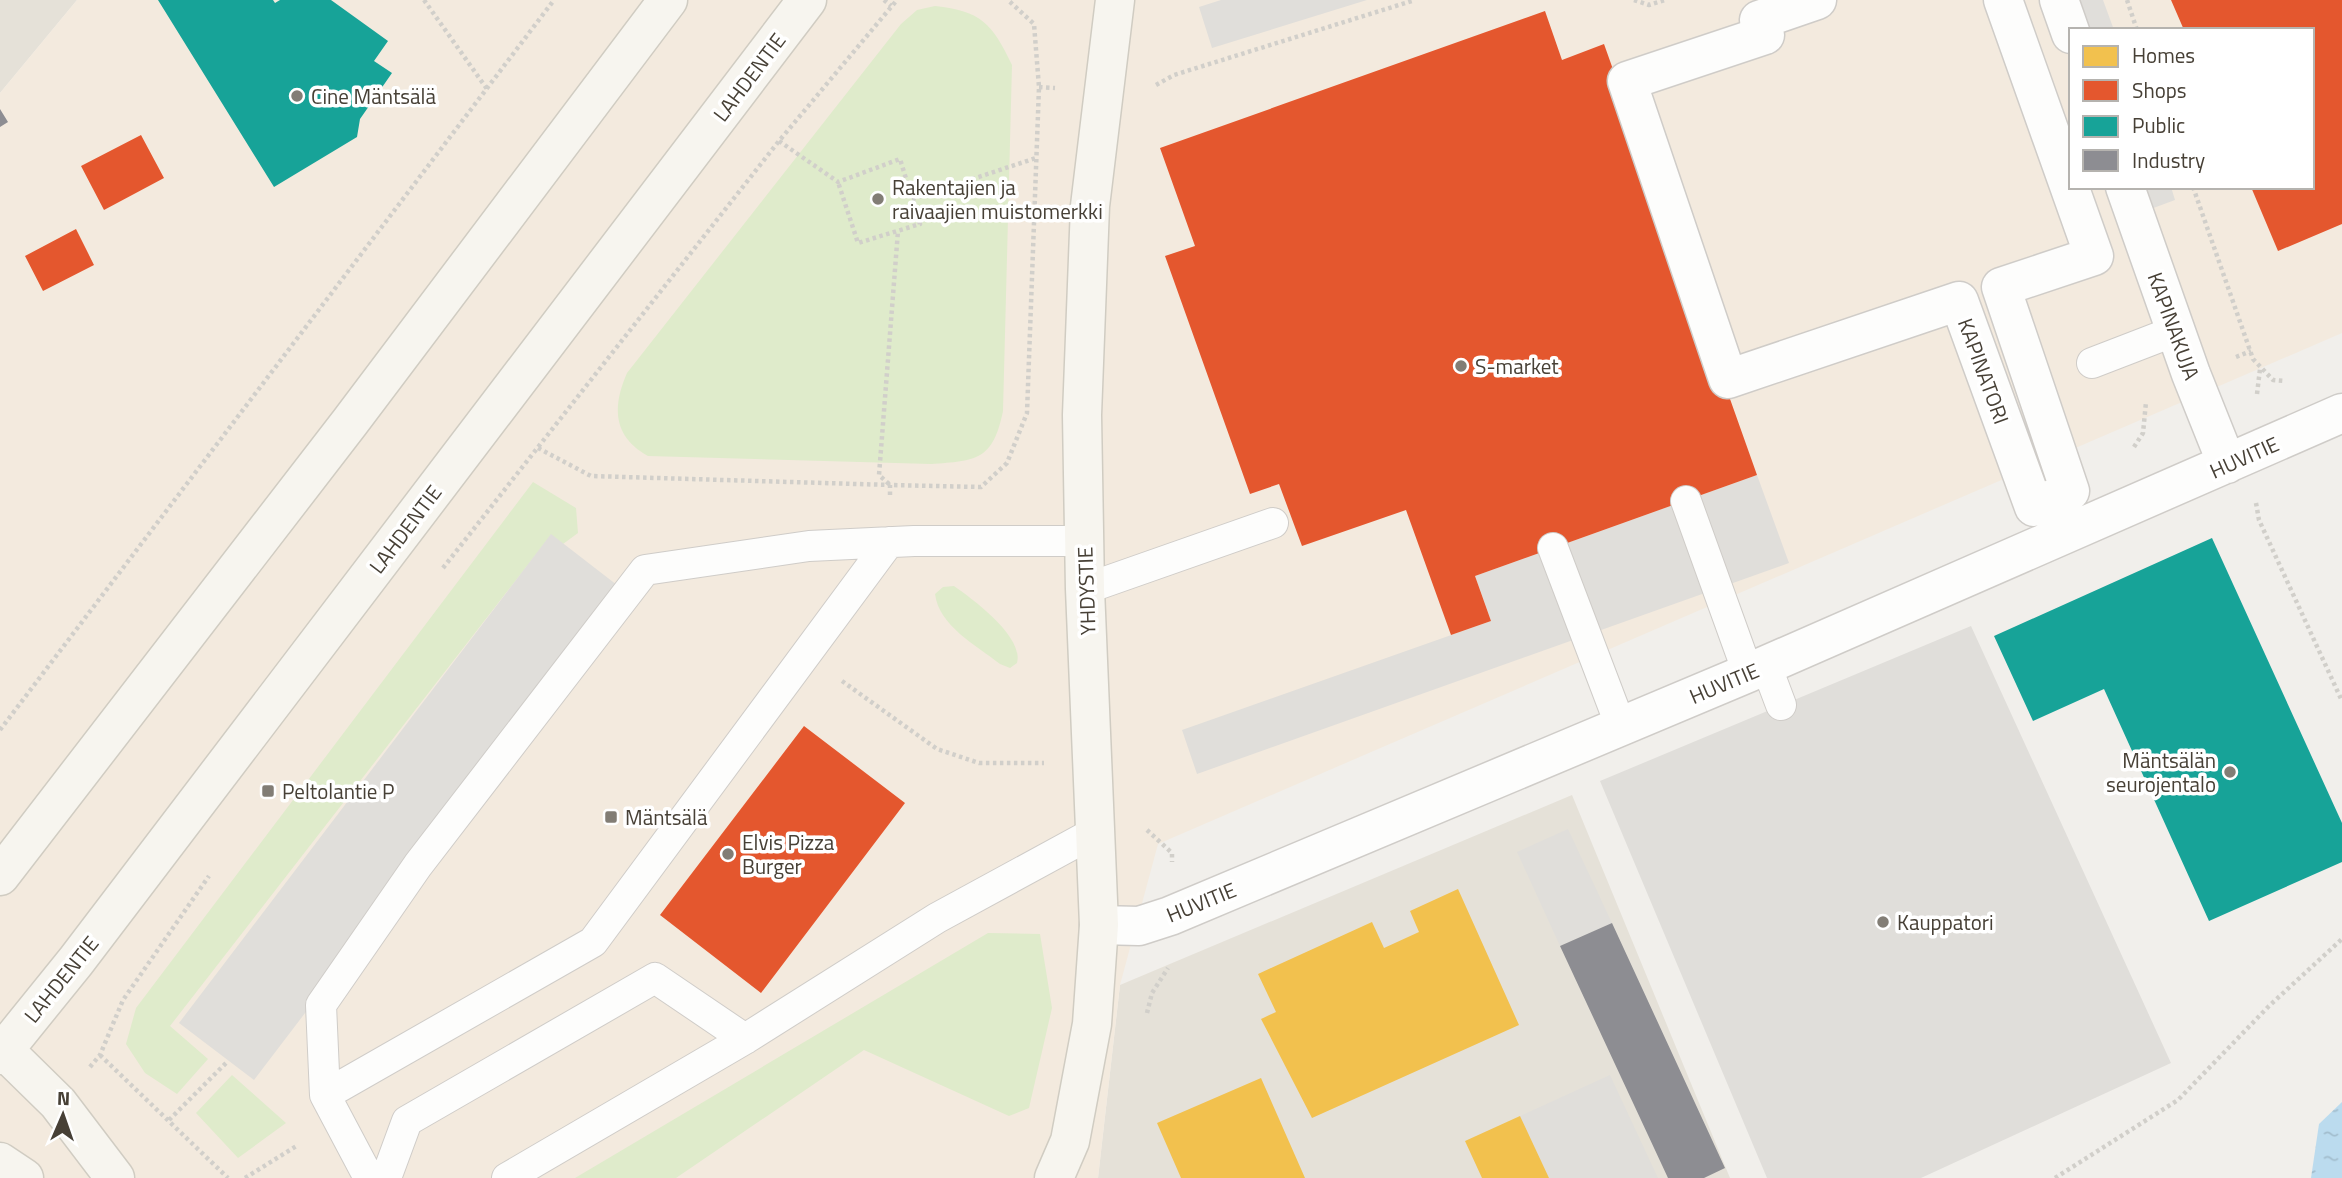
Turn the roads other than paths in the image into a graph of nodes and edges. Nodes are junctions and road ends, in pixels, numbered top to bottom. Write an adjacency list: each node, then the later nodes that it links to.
1 (668, 0): 25 (main road)
2 (807, 0): 28 (main road, LAHDENTIE)
3 (1115, 0): 17 (main road, YHDYSTIE)
4 (1817, 0): 9 (street, KAPINATORI)
5 (2003, 0): 8 (street, KAPINATORI)
6 (2059, 0): 7 (street)
7 (2069, 28)
8 (2069, 186)
9 (2070, 189)
10 (2126, 189): 11 (street, KAPINAKUJA)
11 (2175, 331): 12 (lane); 14 (street, KAPINAKUJA)
12 (2092, 363)
13 (2342, 413): 14 (street, HUVITIE)
14 (2238, 459): 21 (street, HUVITIE)
15 (1686, 501): 21 (lane)
16 (1273, 523): 20 (lane)
17 (1084, 541): 18 (lane); 20 (main road, YHDYSTIE)
18 (889, 542): 29 (lane); 29 (lane)
19 (1553, 548): 23 (lane)
20 (1085, 589): 24 (main road, YHDYSTIE)
21 (1757, 669): 22 (lane); 23 (street, HUVITIE)
22 (1781, 705)
23 (1620, 727): 26 (street, HUVITIE)
24 (1095, 832): 26 (main road, YHDYSTIE); 27 (lane)
25 (0, 876)
26 (1098, 925): 36 (main road, YHDYSTIE)
27 (745, 1039): 34 (lane); 35 (lane)
28 (1, 1050): 32 (main road)
29 (324, 1095): 33 (lane)
30 (0, 1162): 31 (main road)
31 (24, 1178)
32 (115, 1178)
33 (369, 1178)
34 (386, 1178)
35 (508, 1178)
36 (1054, 1178)

